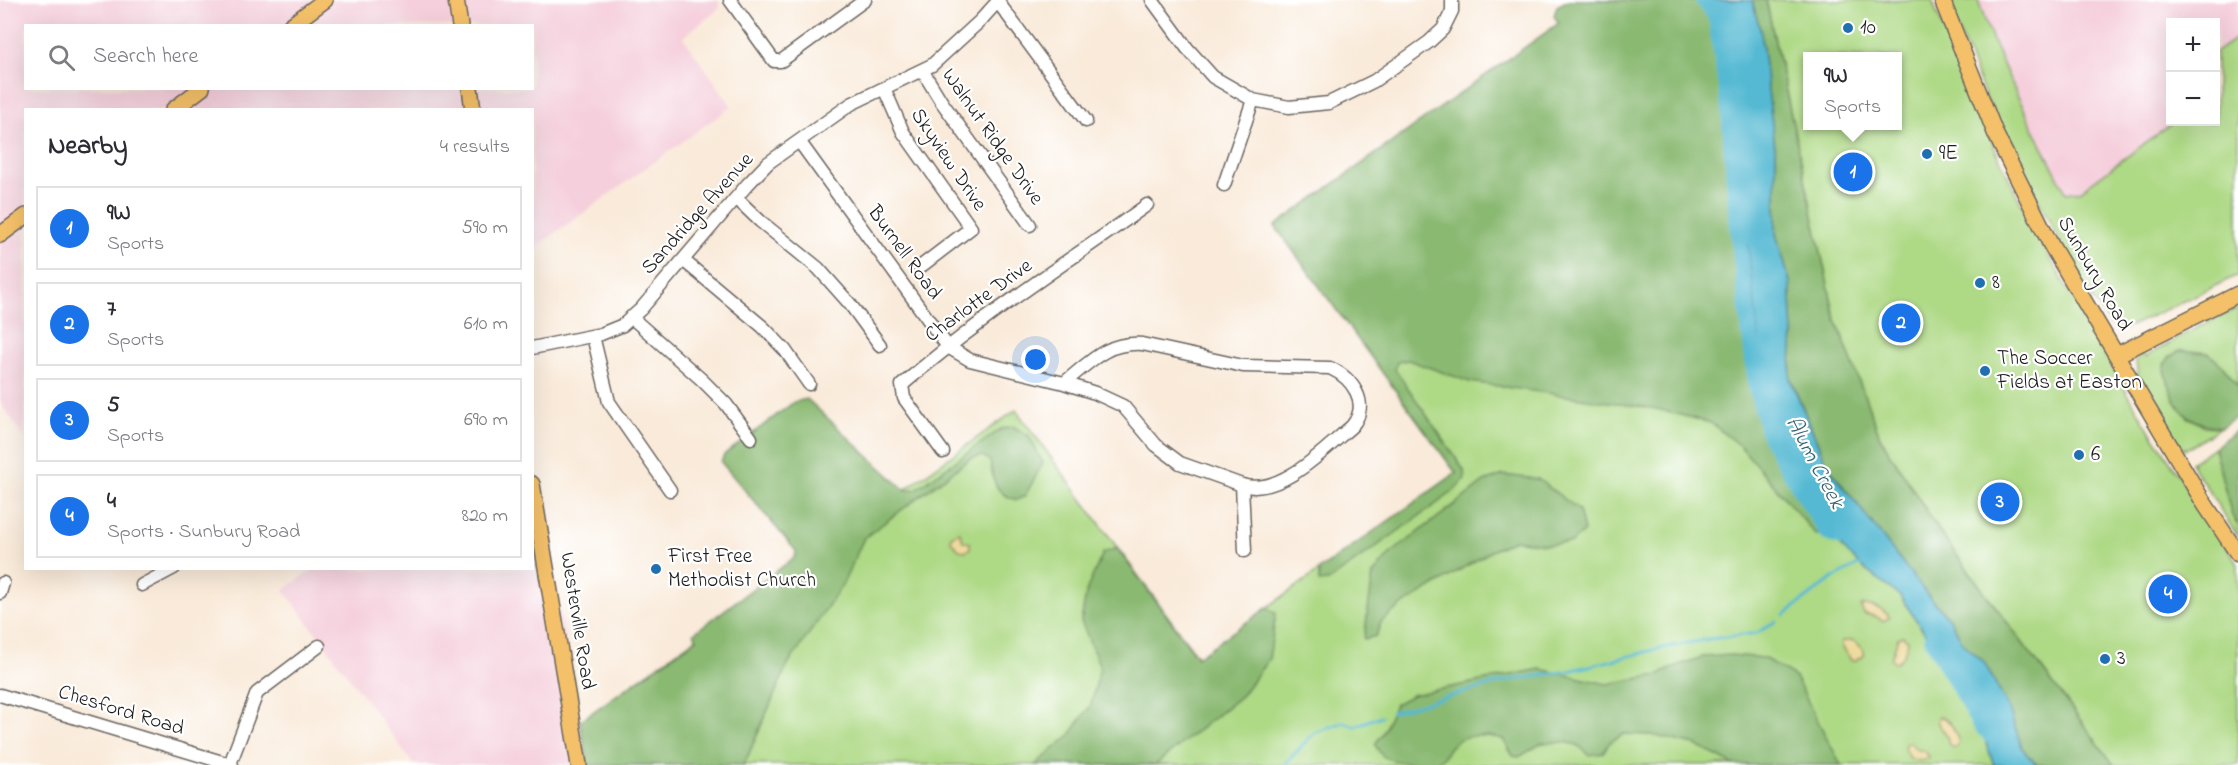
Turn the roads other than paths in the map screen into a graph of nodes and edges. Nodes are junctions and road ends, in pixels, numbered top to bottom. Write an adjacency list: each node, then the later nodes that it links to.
1 (325, 0): 9 (main road)
2 (456, 0): 10 (main road)
3 (730, 0): 4 (street)
4 (865, 0)
5 (1152, 0): 15 (street)
6 (1942, 0): 34 (main road, Sunbury Road)
7 (999, 1): 11 (street, Sandridge Avenue); 18 (street)
8 (1452, 6): 15 (street)
9 (293, 24)
10 (460, 24)
11 (922, 70): 12 (street, Sandridge Avenue); 24 (street, Walnut Ridge Drive)
12 (884, 88): 19 (street, Sandridge Avenue); 27 (street, Skyview Drive)
13 (199, 90): 16 (main road)
14 (470, 90): 17 (main road)
15 (1253, 100): 20 (street)
16 (176, 108)
17 (473, 108)
18 (1086, 121)
19 (799, 141): 21 (street, Sandridge Avenue); 32 (street, Burnell Road)
20 (1224, 185)
21 (736, 198): 26 (street, Sandridge Avenue); 31 (street)
22 (1147, 205): 32 (street, Charlotte Drive)
23 (24, 217): 25 (main road)
24 (1030, 225)
25 (0, 235)
26 (683, 260): 29 (street, Sandridge Avenue); 36 (street)
27 (920, 267)
28 (2238, 294): 34 (main road)
29 (631, 317): 30 (street, Sandridge Avenue); 37 (street)
30 (593, 336): 33 (street, Sandridge Avenue); 40 (street)
31 (880, 345)
32 (948, 347): 35 (street, Burnell Road); 38 (street, Charlotte Drive)
33 (534, 348)
34 (2117, 355): 43 (main road, Sunbury Road)
35 (1064, 383): 39 (street, Burnell Road); 39 (street, Burnell Road)
36 (809, 384)
37 (751, 438)
38 (943, 452)
39 (1242, 485): 42 (street)
40 (670, 490)
41 (534, 496): 49 (main road, Westerville Road)
42 (1245, 551)
43 (2238, 554)
44 (170, 570): 45 (street)
45 (142, 585)
46 (319, 646): 48 (street)
47 (0, 695): 48 (street, Chesford Road)
48 (231, 765)
49 (579, 765)

